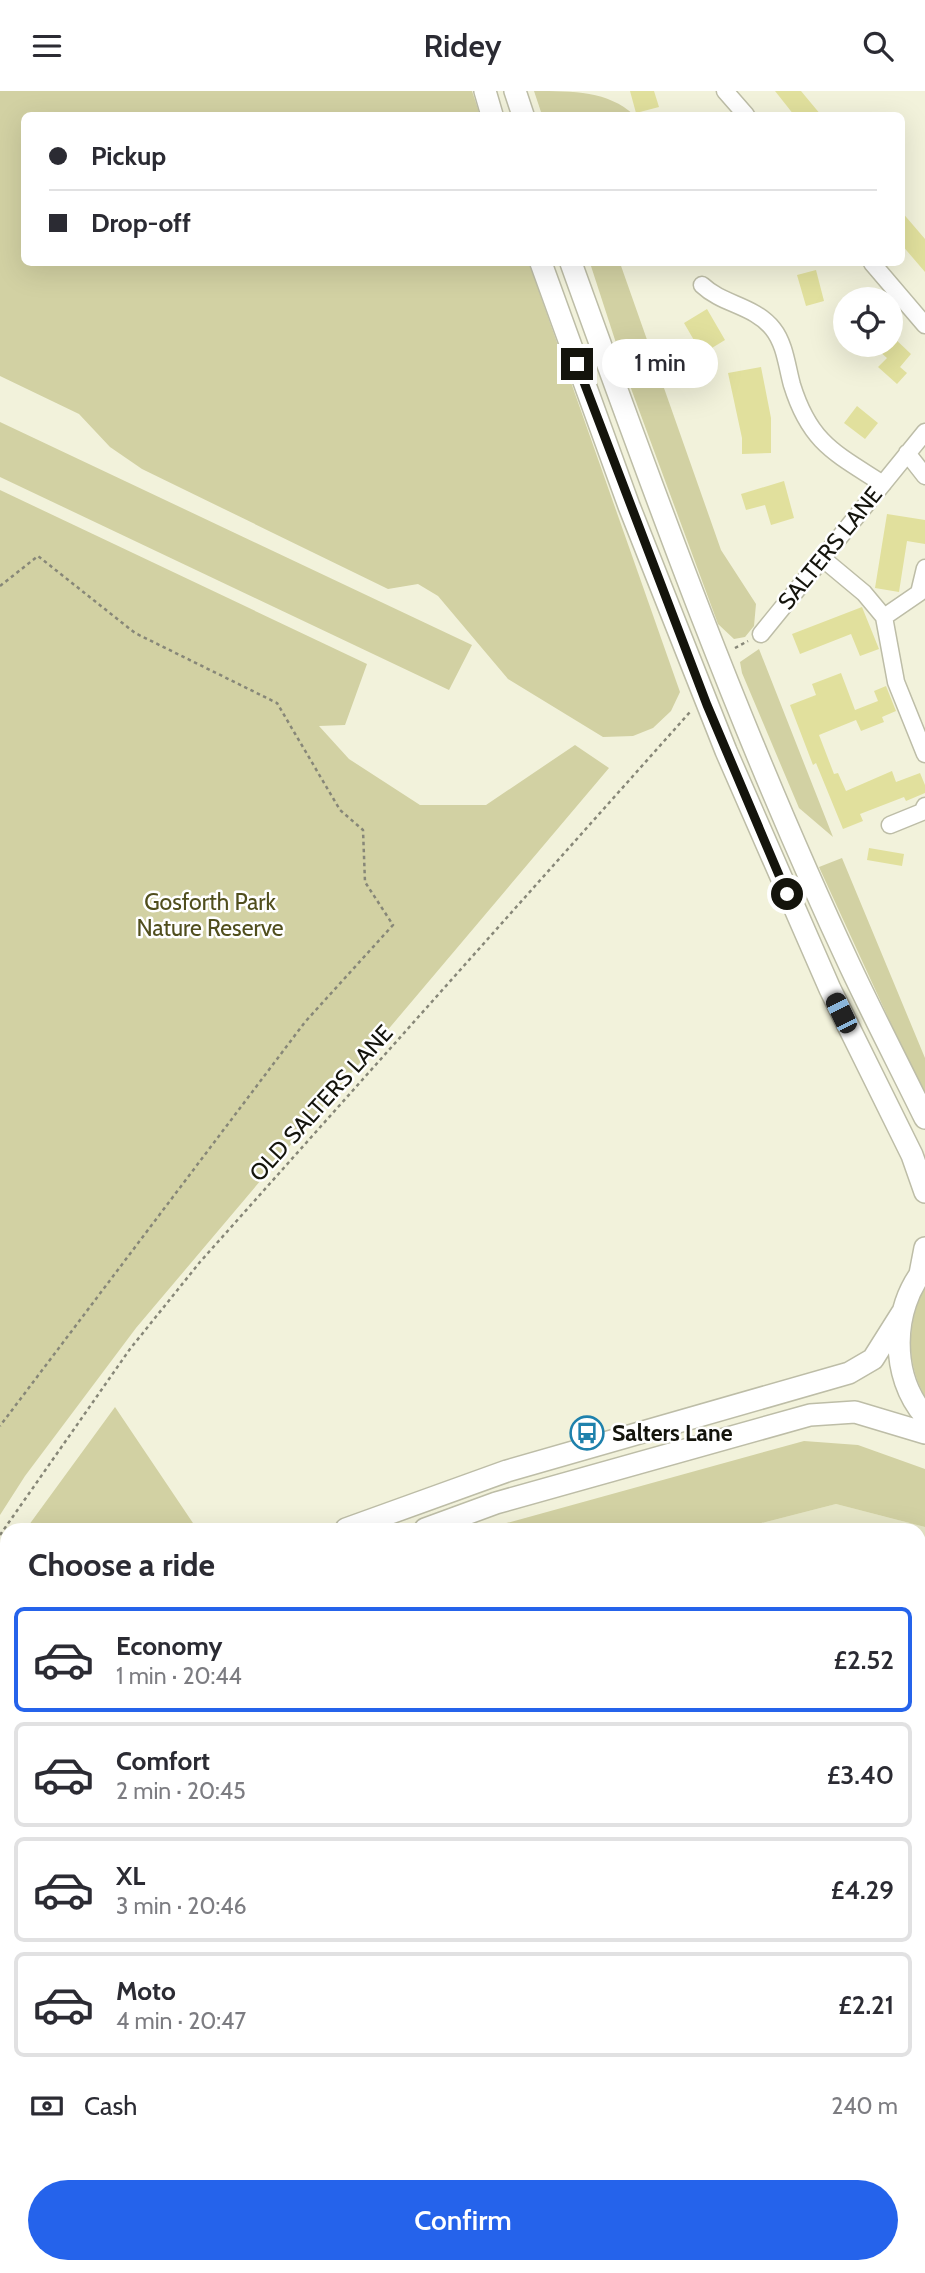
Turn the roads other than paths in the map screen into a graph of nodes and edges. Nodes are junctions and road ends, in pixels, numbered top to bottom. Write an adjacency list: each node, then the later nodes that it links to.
1 (485, 91): 4 (main road)
2 (515, 91): 5 (main road)
3 (725, 91): 6 (street)
4 (491, 112)
5 (522, 112)
6 (743, 112)
7 (542, 266): 24 (main road)
8 (571, 266): 23 (main road)
9 (875, 266): 11 (street)
10 (702, 285): 15 (street)
11 (925, 325)
12 (925, 432): 13 (street, SALTERS LANE)
13 (907, 453): 14 (street); 15 (street, SALTERS LANE)
14 (925, 476)
15 (883, 484): 16 (street, SALTERS LANE)
16 (822, 558): 18 (street); 19 (street, SALTERS LANE)
17 (925, 568): 18 (street)
18 (884, 617): 20 (street)
19 (761, 634)
20 (925, 754)
21 (925, 806): 22 (street)
22 (890, 825)
23 (925, 1118)
24 (925, 1192)
25 (925, 1248): 26 (main road)
26 (923, 1271): 27 (main road)
27 (902, 1313): 28 (main road); 30 (main road)
28 (925, 1416)
29 (925, 1433): 31 (main road)
30 (363, 1523)
31 (441, 1523)

